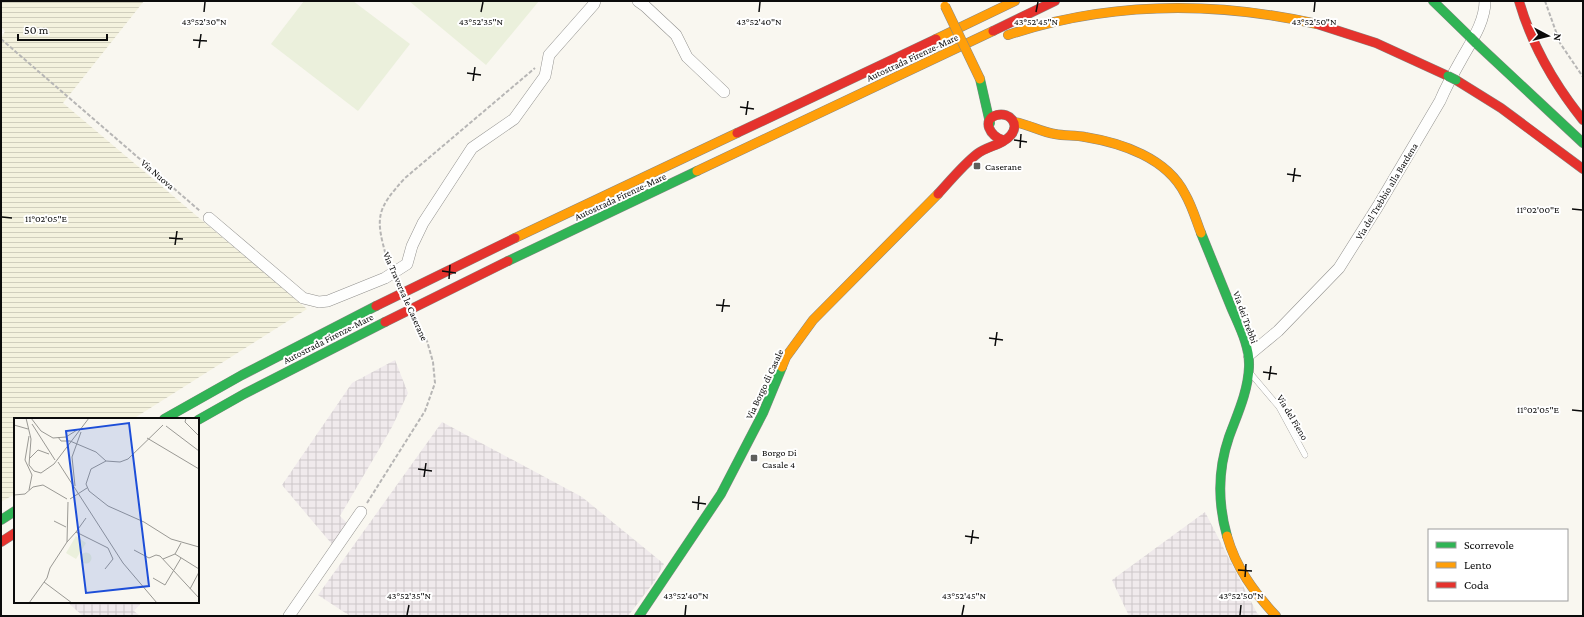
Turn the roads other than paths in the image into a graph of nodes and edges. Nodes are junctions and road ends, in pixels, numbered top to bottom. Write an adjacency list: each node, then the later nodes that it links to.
1 (595, 1): 23 (street)
2 (638, 1): 11 (street)
3 (1016, 1): 26 (main road, Autostrada Firenze-Mare)
4 (1055, 1): 9 (main road, Autostrada Firenze-Mare)
5 (1433, 1): 12 (main road)
6 (1485, 1): 24 (street, Via del Trebbio alla Bardena)
7 (1519, 1): 14 (main road)
8 (944, 4): 10 (main road, bridge)
9 (924, 64): 22 (main road); 27 (main road, Autostrada Firenze-Mare)
10 (980, 79): 13 (main road); 16 (main road)
11 (724, 92)
12 (1528, 93): 19 (main road); 20 (main road)
13 (1000, 108): 15 (main road); 16 (main road)
14 (1583, 120)
15 (1014, 122): 17 (main road, Via dei Trebbi); 18 (main road)
16 (989, 126): 18 (main road); 21 (main road, Via Borgo di Casale)
17 (1049, 133): 18 (main road, Via dei Trebbi); 24 (main road, Via dei Trebbi)
18 (1006, 138): 21 (main road, Via Borgo di Casale)
19 (1583, 143)
20 (1583, 153)
21 (976, 154): 35 (main road, Via Borgo di Casale)
22 (1583, 169)
23 (209, 218)
24 (1248, 355): 25 (main road, Via dei Trebbi)
25 (1249, 371): 28 (lane, Via del Fieno); 36 (main road, Via dei Trebbi)
26 (166, 418)
27 (199, 419)
28 (1305, 455)
29 (14, 512): 31 (main road)
30 (361, 512): 34 (street)
31 (1, 520)
32 (14, 533): 33 (main road)
33 (1, 542)
34 (289, 616)
35 (639, 616)
36 (1276, 616)

